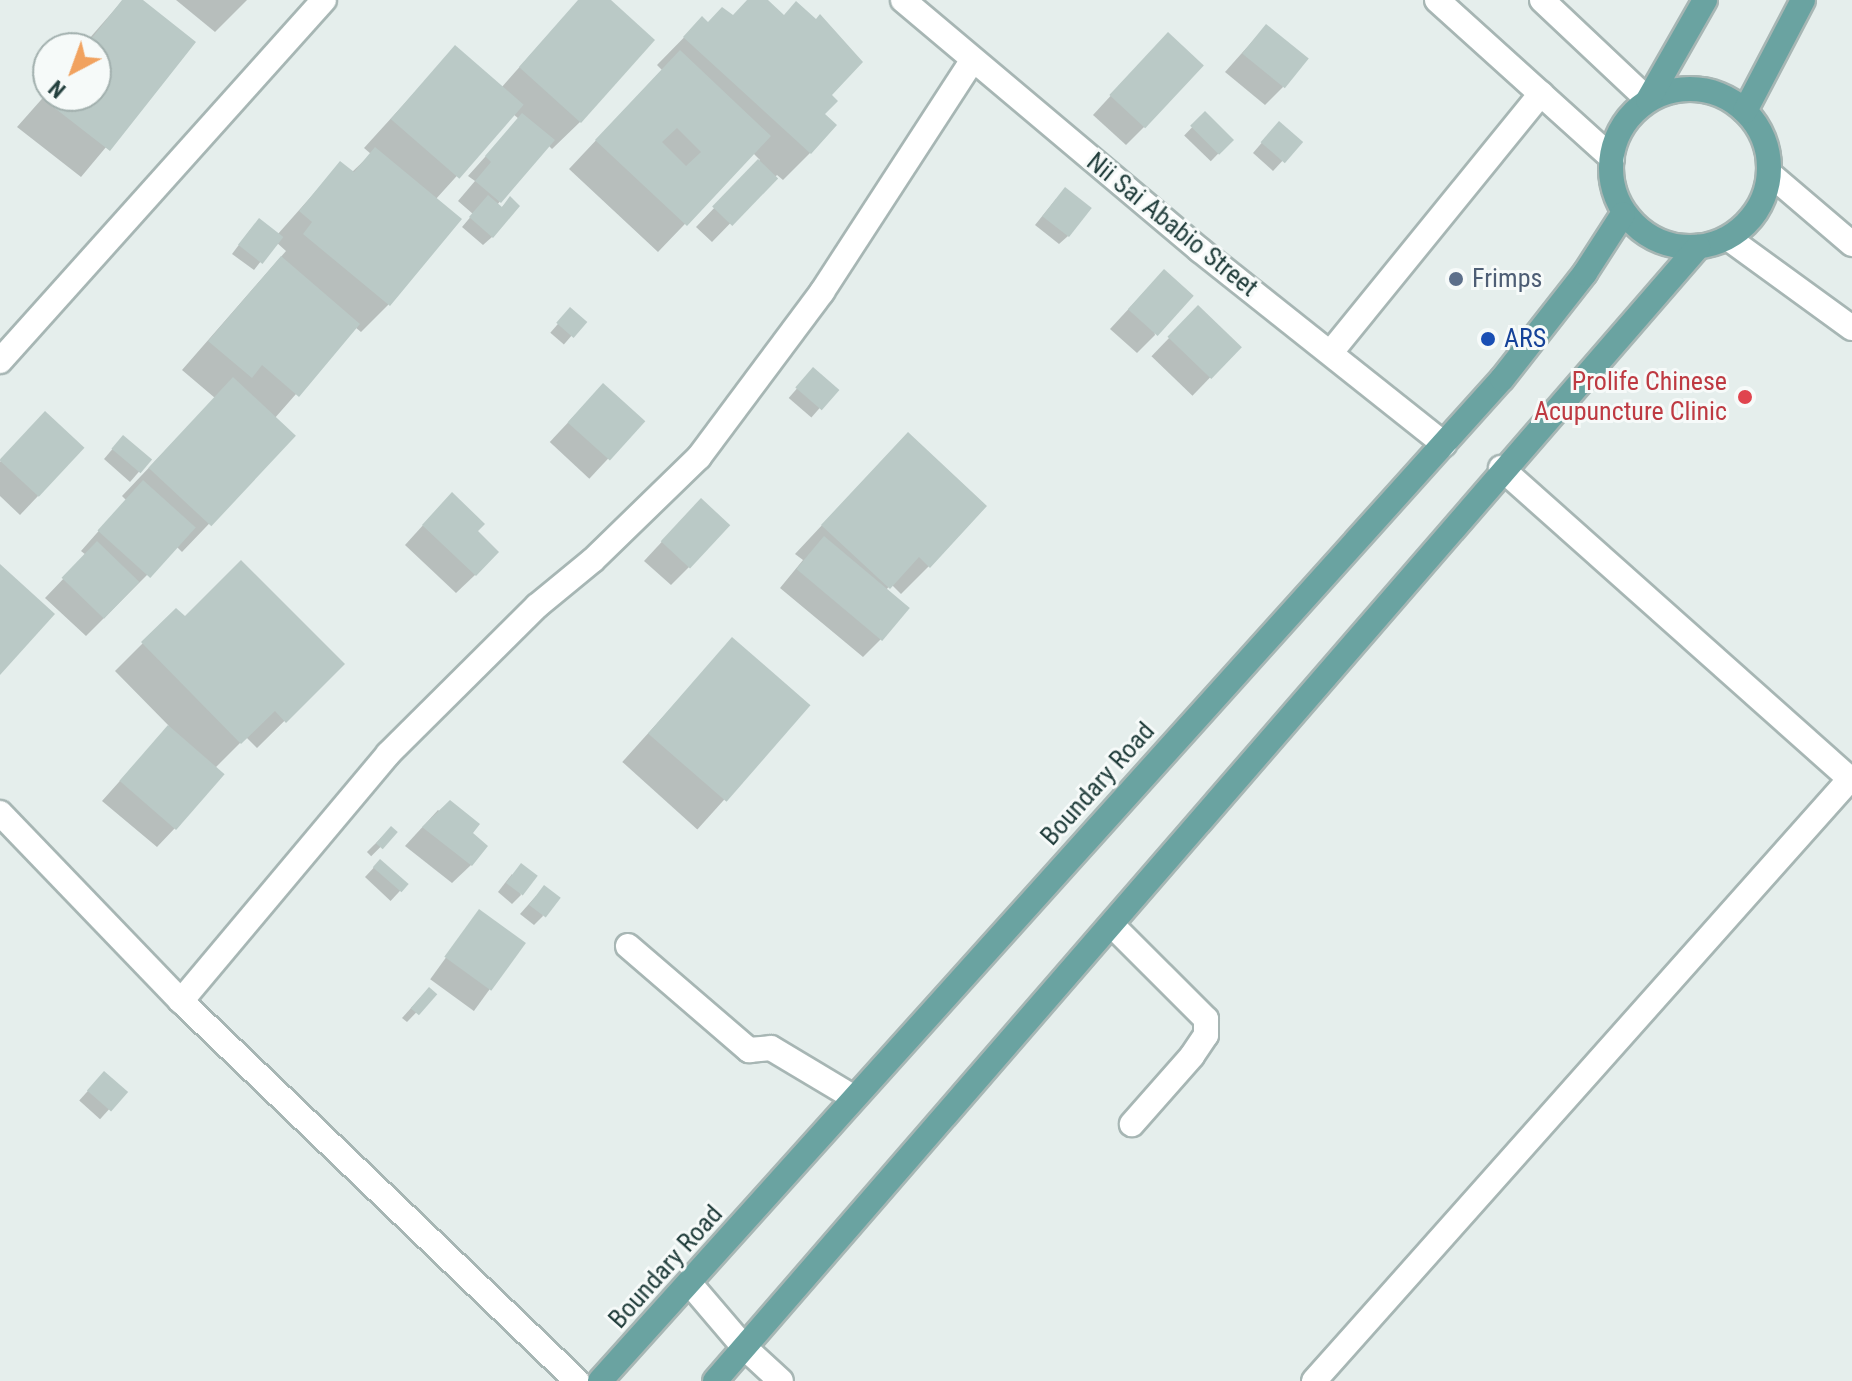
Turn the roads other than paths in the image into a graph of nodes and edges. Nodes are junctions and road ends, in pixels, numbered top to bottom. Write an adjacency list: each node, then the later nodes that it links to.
1 (324, 0): 19 (street)
2 (903, 0): 7 (street, Nii Sai Ababio Street)
3 (1437, 0): 8 (street)
4 (1542, 0): 9 (street)
5 (1705, 0): 9 (main road)
6 (1803, 0): 10 (main road)
7 (972, 61): 18 (street, Nii Sai Ababio Street); 26 (street)
8 (1541, 94): 11 (street); 18 (street)
9 (1648, 100): 10 (main road); 11 (main road)
10 (1745, 111): 12 (main road)
11 (1612, 158): 13 (main road)
12 (1770, 174): 14 (street); 15 (main road)
13 (1623, 214): 16 (main road); 20 (main road, Boundary Road)
14 (1847, 231)
15 (1728, 238): 16 (main road); 17 (street)
16 (1698, 247): 21 (main road)
17 (1852, 328)
18 (1331, 352): 20 (street, Nii Sai Ababio Street)
19 (0, 361)
20 (1444, 444): 27 (main road, Boundary Road)
21 (1501, 468): 22 (street); 24 (main road)
22 (1851, 780): 35 (street)
23 (0, 813): 26 (street)
24 (1112, 925): 28 (street); 30 (main road)
25 (628, 946): 27 (street)
26 (181, 1001): 31 (street)
27 (853, 1097): 29 (main road, Boundary Road)
28 (1132, 1124)
29 (691, 1285): 30 (street); 32 (main road, Boundary Road)
30 (744, 1347): 33 (main road); 34 (street)
31 (577, 1381)
32 (600, 1381)
33 (715, 1381)
34 (781, 1381)
35 (1314, 1381)

